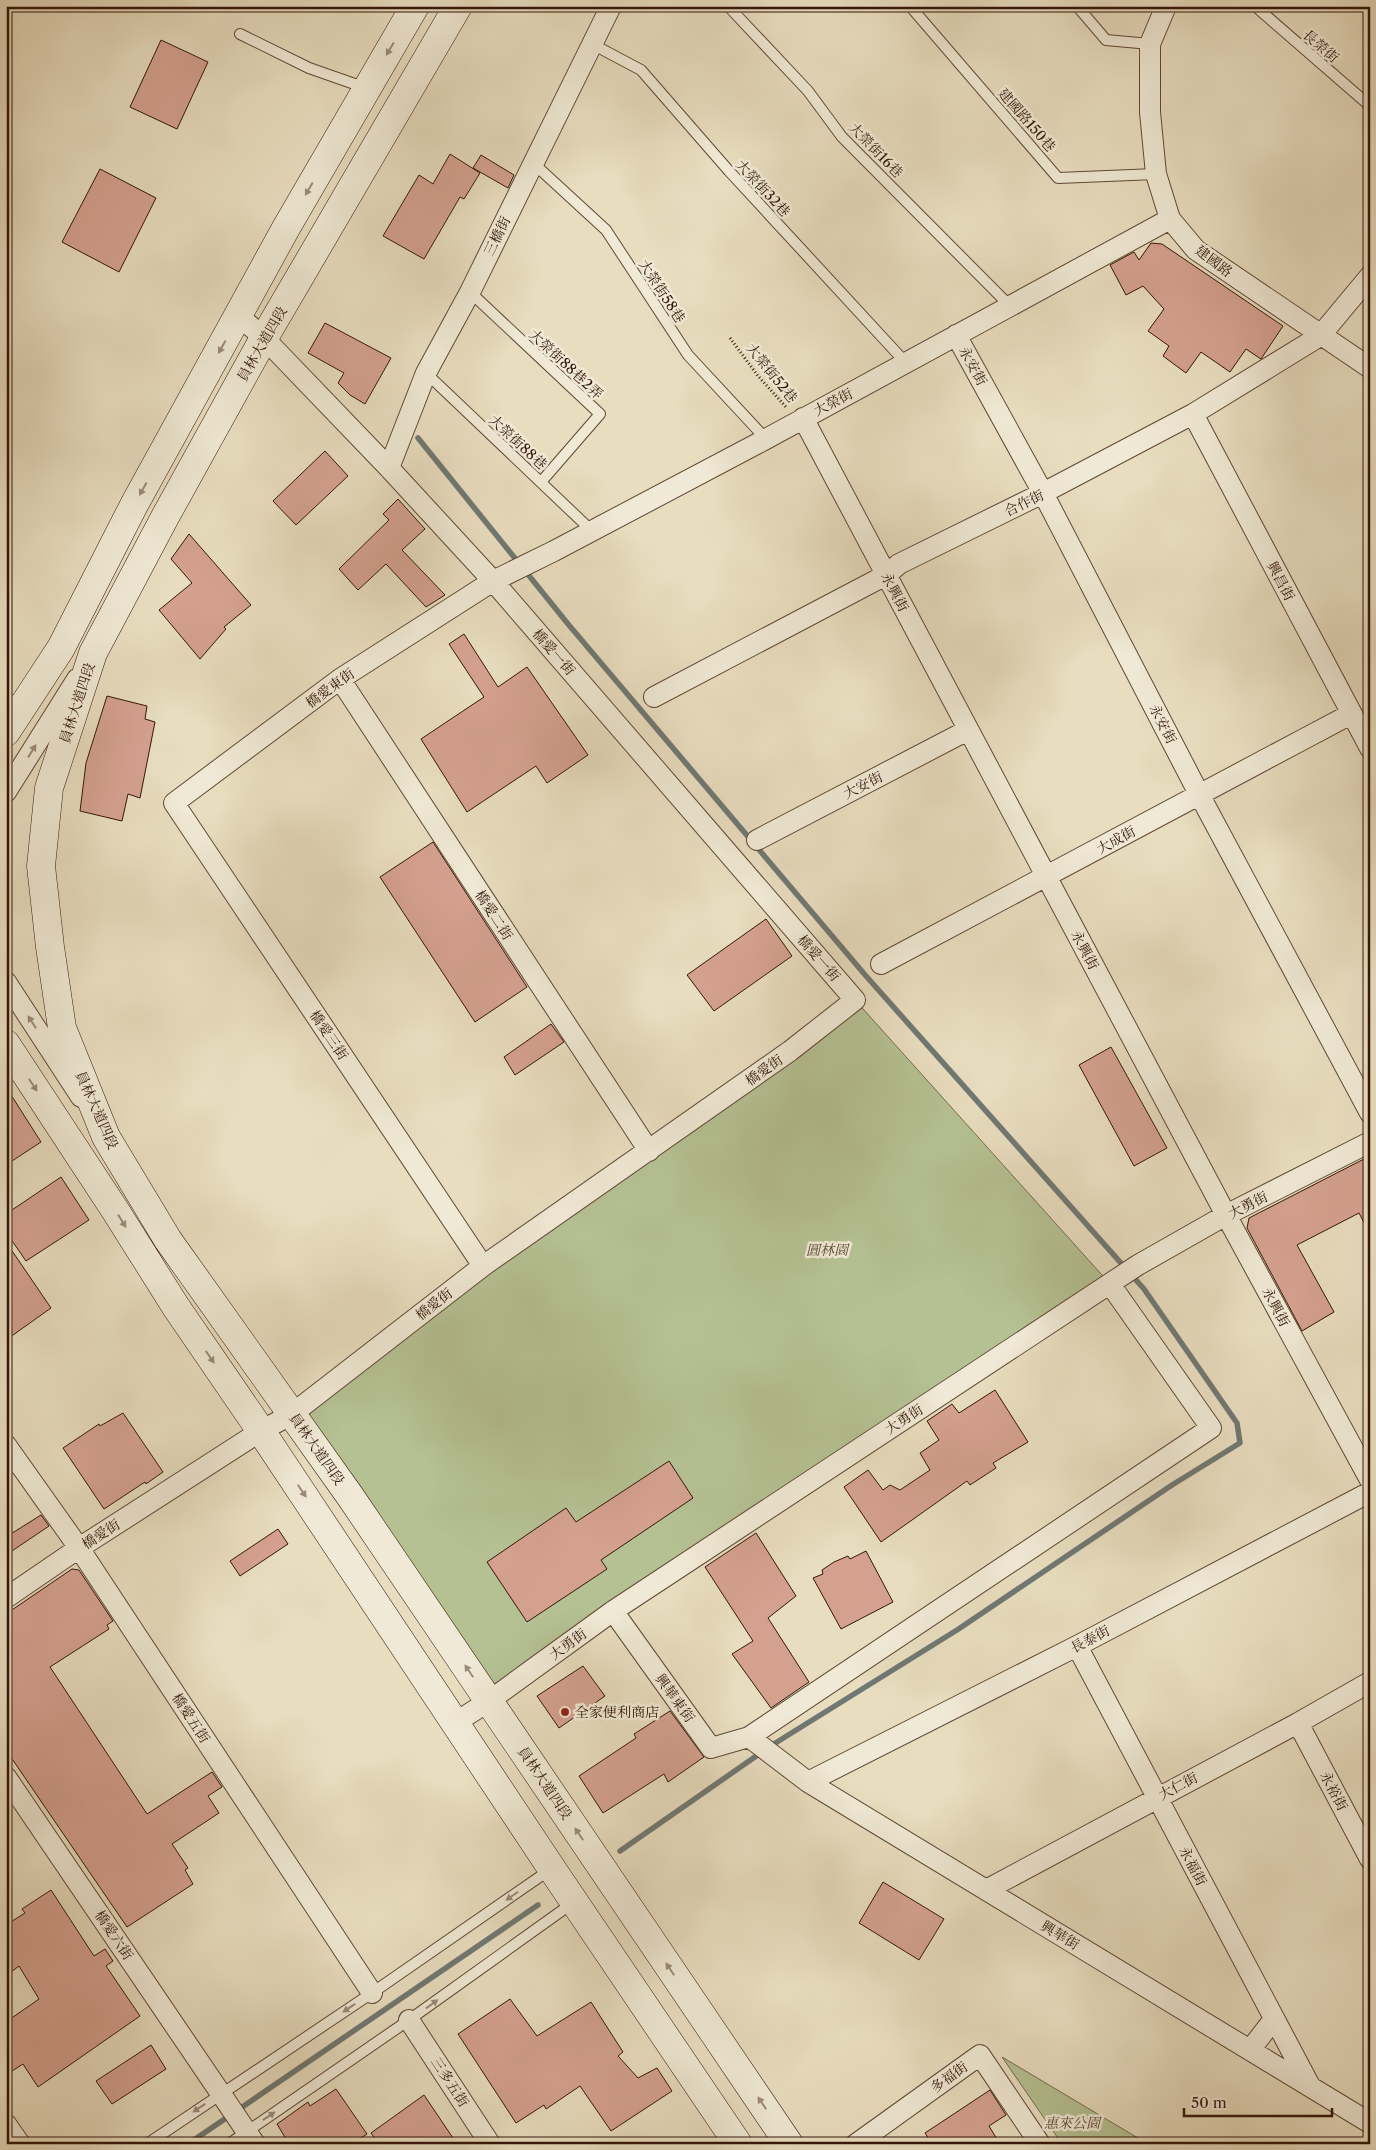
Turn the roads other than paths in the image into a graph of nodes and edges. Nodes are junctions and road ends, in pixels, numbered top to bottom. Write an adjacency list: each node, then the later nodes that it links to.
1 (415, 6): 12 (main road, one-way to 12)
2 (458, 6): 23 (main road, 員林大道四段)
3 (611, 6): 10 (street, 三橋街)
4 (728, 6): 19 (lane, 大榮街16巷)
5 (910, 6): 15 (lane, 建國路150巷)
6 (1077, 6): 11 (lane)
7 (1166, 6): 11 (street, 建國路)
8 (1255, 6): 13 (lane, 長榮街)
9 (240, 34): 12 (lane)
10 (592, 44): 14 (street, 三橋街); 24 (lane, 大榮街32巷)
11 (1150, 44): 15 (street, 建國路)
12 (368, 88): 20 (main road, one-way to 20)
13 (1370, 106)
14 (532, 162): 18 (street, 三橋街); 29 (lane, 大榮街58巷)
15 (1156, 174): 16 (street, 建國路)
16 (1170, 219): 19 (street, 大榮街); 22 (street, 建國路)
17 (1370, 276): 22 (street, 合作街)
18 (470, 292): 26 (street, 三橋街); 31 (lane, 大榮街88巷2弄)
19 (1010, 306): 21 (street, 大榮街)
20 (239, 316): 23 (street, 橋愛一街); 41 (main road, one-way to 41)
21 (956, 335): 24 (street, 大榮街); 32 (street, 永安街)
22 (1320, 336): 25 (street, 建國路); 27 (street, 合作街)
23 (264, 338): 30 (street, 橋愛一街); 36 (main road, 員林大道四段)
24 (906, 363): 28 (street, 大榮街)
25 (1370, 368)
26 (426, 373): 30 (street, 三橋街); 31 (lane, 大榮街88巷)
27 (1193, 414): 32 (street, 合作街); 39 (street, 興昌街)
28 (800, 420): 29 (street, 大榮街); 34 (street, 永興街)
29 (766, 439): 33 (street, 大榮街)
30 (389, 468): 35 (street, 橋愛一街)
31 (541, 482): 33 (lane, 大榮街88巷)
32 (1043, 494): 34 (street, 合作街); 44 (street, 永安街)
33 (592, 531): 35 (street, 大榮街)
34 (886, 575): 38 (street, 合作街); 40 (street, 永興街)
35 (499, 578): 37 (street, 橋愛東街); 50 (street, 橋愛一街)
36 (93, 653): 43 (street, one-way to 36); 53 (main road, 員林大道四段)
37 (340, 680): 45 (street, 橋愛東街); 55 (street, 橋愛二街)
38 (654, 697)
39 (1351, 714): 42 (street, 興昌街); 44 (street, 大成街)
40 (968, 730): 46 (street, 大安街); 47 (street, 永興街)
41 (6, 732)
42 (1370, 748)
43 (6, 792)
44 (1199, 794): 47 (street, 大成街); 52 (street, 永安街)
45 (174, 803): 57 (street, 橋愛三街)
46 (757, 840)
47 (1047, 878): 48 (street, 大成街); 56 (street, 永興街)
48 (881, 964)
49 (6, 982): 53 (street, one-way to 49)
50 (855, 1000): 55 (street, 橋愛街)
51 (6, 1044): 60 (main road, one-way to 60)
52 (1370, 1113)
53 (106, 1137): 59 (main road, 員林大道四段)
54 (1370, 1142): 56 (street, 大勇街)
55 (648, 1151): 57 (street, 橋愛街)
56 (1226, 1215): 58 (street, 大勇街); 62 (street, 永興街)
57 (483, 1266): 59 (street, 橋愛街)
58 (1114, 1281): 66 (street, 大勇街); 72 (street)
59 (292, 1414): 60 (street, 橋愛街); 69 (main road, 員林大道四段, one-way to 59)
60 (262, 1431): 64 (street, 橋愛街); 70 (main road, one-way to 70)
61 (6, 1445): 64 (street, 橋愛五街)
62 (1370, 1480)
63 (1370, 1492): 67 (street, 長泰街)
64 (79, 1548): 65 (street, 橋愛街); 80 (street, 橋愛五街)
65 (6, 1598)
66 (613, 1611): 69 (street, 大勇街); 72 (street, 興華東街)
67 (1077, 1646): 74 (street, 長泰街); 75 (street, 永福街)
68 (1370, 1682): 71 (street, 大仁街)
69 (489, 1702): 70 (street, 大勇街); 94 (main road, 員林大道四段, one-way to 69)
70 (455, 1723): 77 (main road)
71 (1298, 1723): 75 (street, 大仁街); 76 (street, 永裕街)
72 (751, 1739): 74 (street, 興華街)
73 (6, 1777): 85 (street, 橋愛六街)
74 (808, 1782): 78 (street, 興華街)
75 (1157, 1797): 78 (street, 大仁街); 81 (street, 永福街)
76 (1370, 1859)
77 (552, 1868): 79 (main road); 80 (lane, one-way to 80)
78 (986, 1890): 83 (street, 興華街)
79 (575, 1901): 82 (lane, one-way to 79); 93 (main road)
80 (372, 1993): 85 (lane, one-way to 85)
81 (1274, 2019): 83 (street); 84 (street, 永福街)
82 (409, 2020): 88 (lane, one-way to 82); 92 (street, 三多五街)
83 (1250, 2050): 84 (street, 興華街)
84 (1310, 2086): 86 (street, 興華街)
85 (221, 2093): 88 (street, 橋愛六街); 90 (lane, one-way to 90)
86 (1370, 2123)
87 (6, 2124): 89 (street)
88 (251, 2138): 91 (lane)
89 (20, 2144)
90 (147, 2144)
91 (229, 2144)
92 (490, 2144)
93 (738, 2144)
94 (789, 2144)
95 (856, 2144): 96 (street, 多福街)
96 (1040, 2144)

